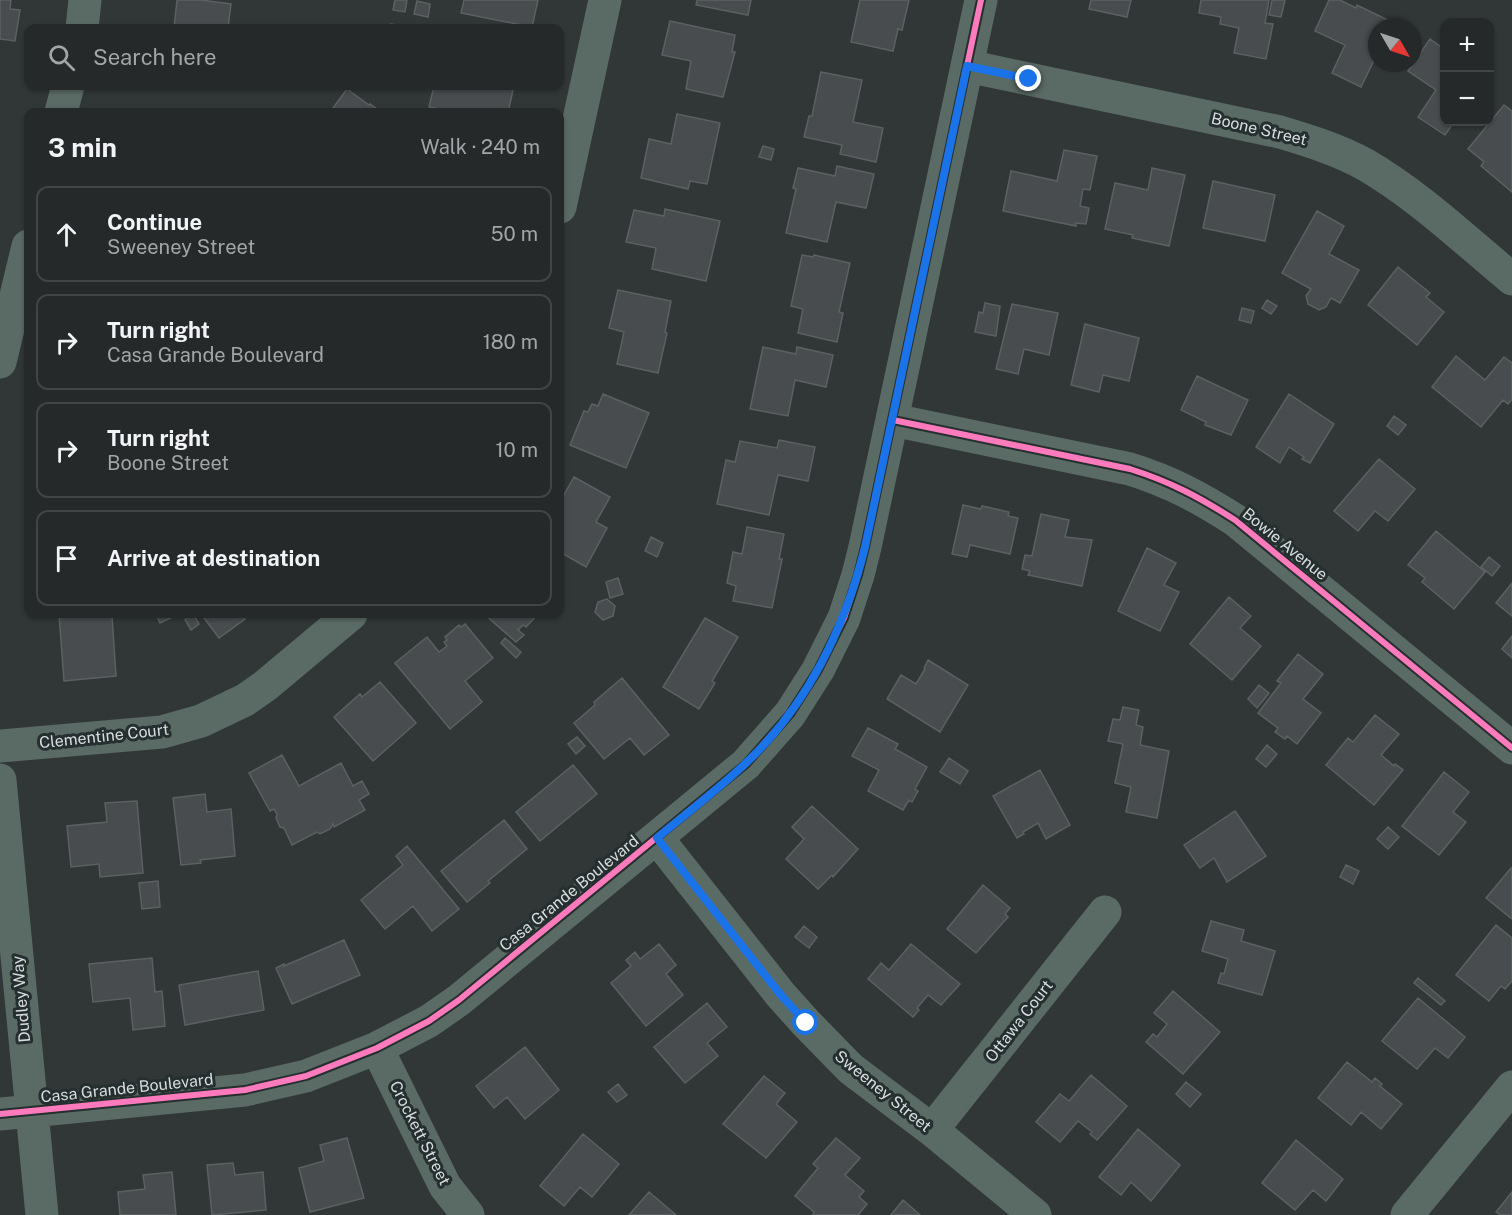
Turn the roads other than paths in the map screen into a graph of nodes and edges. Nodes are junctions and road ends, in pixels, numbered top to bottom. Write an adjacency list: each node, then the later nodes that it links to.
1 (85, 0): 4 (street)
2 (605, 0): 8 (street)
3 (981, 0): 5 (street, Casa Grande Boulevard)
4 (82, 24)
5 (967, 66): 10 (street, Boone Street); 12 (street, Casa Grande Boulevard)
6 (67, 90): 7 (street)
7 (62, 108)
8 (564, 189)
9 (24, 263): 11 (street)
10 (1512, 279)
11 (0, 362)
12 (893, 420): 15 (street, Bowie Avenue); 17 (street, Casa Grande Boulevard)
13 (346, 618): 14 (street, Clementine Court)
14 (0, 747)
15 (1512, 748)
16 (0, 780): 21 (street, Dudley Way)
17 (657, 838): 19 (street, Casa Grande Boulevard); 22 (street, Sweeney Street)
18 (1105, 912): 22 (street, Ottawa Court)
19 (377, 1048): 21 (street, Casa Grande Boulevard); 24 (street, Crockett Street)
20 (1512, 1087): 26 (street)
21 (16, 1113): 23 (street, Dudley Way)
22 (932, 1130): 25 (street, Sweeney Street)
23 (42, 1215)
24 (468, 1215)
25 (1035, 1215)
26 (1407, 1215)

